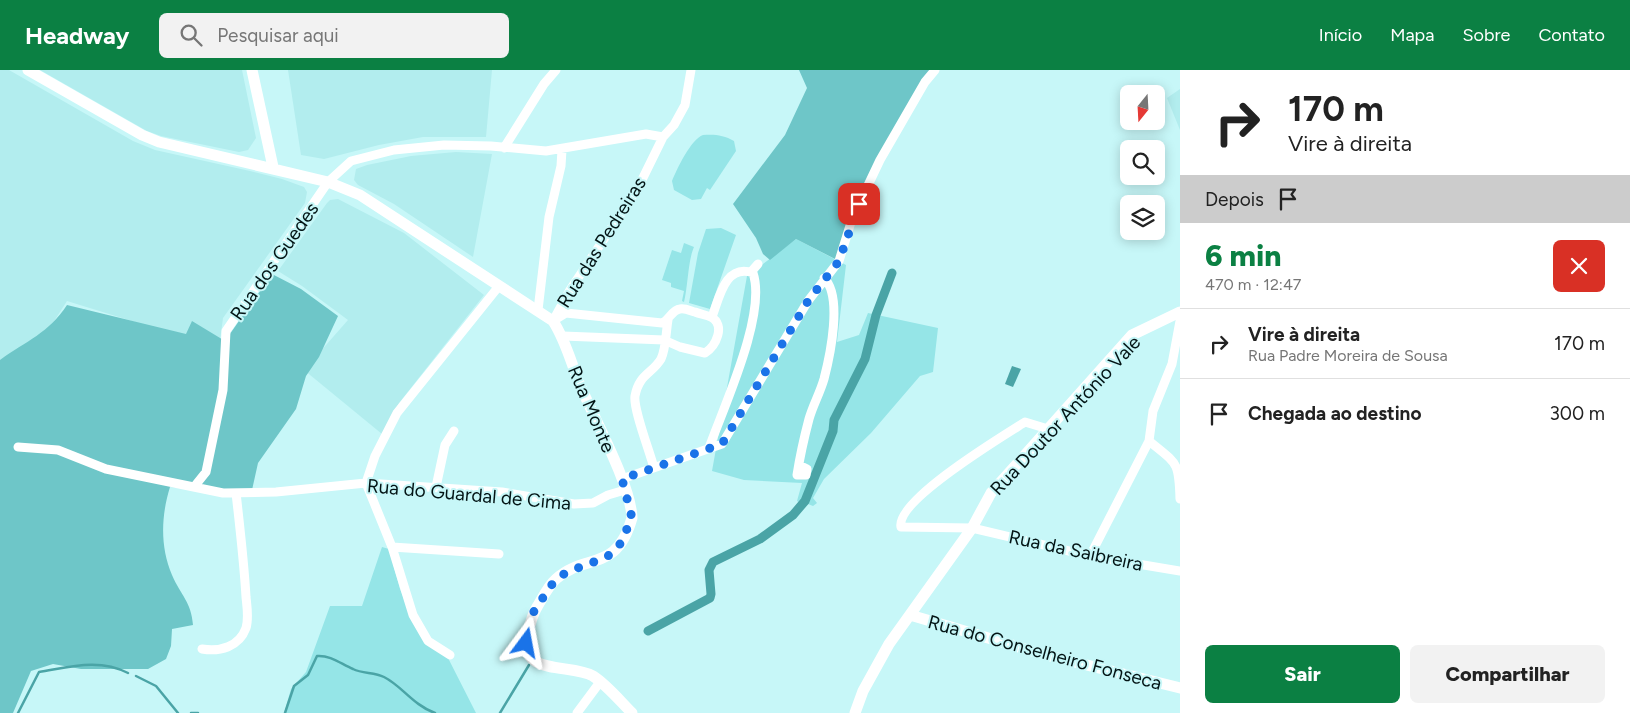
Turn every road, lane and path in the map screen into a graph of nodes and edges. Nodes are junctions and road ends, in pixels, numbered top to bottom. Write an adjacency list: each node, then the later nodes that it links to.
1 (28, 70): 9 (main road)
2 (252, 70): 9 (main road)
3 (556, 70): 7 (street)
4 (691, 70): 6 (street, Rua das Pedreiras)
5 (935, 70): 13 (street, Rua do Guardal de Cima)
6 (662, 137): 8 (street, Rua dos Guedes); 19 (street, Rua das Pedreiras)
7 (504, 148): 8 (street, Rua dos Guedes); 10 (street, Rua dos Guedes)
8 (562, 150): 15 (street)
9 (273, 167): 10 (main road)
10 (328, 182): 14 (main road); 32 (street, Rua dos Guedes)
11 (758, 264): 12 (street)
12 (751, 272): 17 (street); 27 (street)
13 (824, 278): 27 (street, Rua do Guardal de Cima); 28 (street)
14 (499, 286): 15 (main road, Rua Monte); 30 (street)
15 (538, 310): 19 (main road, Rua Monte)
16 (1180, 312): 23 (main road, Rua Doutor António Vale)
17 (712, 318): 18 (street); 22 (street)
18 (668, 320): 19 (street); 22 (street)
19 (552, 321): 21 (main road, Rua Monte)
20 (1180, 321): 25 (street)
21 (563, 336): 22 (street); 31 (main road, Rua Monte)
22 (664, 340): 29 (street)
23 (1048, 429): 36 (main road, Rua Doutor António Vale); 36 (street, Rua da Saibreira)
24 (454, 431): 33 (street)
25 (1149, 440): 35 (street); 39 (street)
26 (18, 446): 32 (street, Rua do Guardal de Cima)
27 (710, 448): 29 (street, Rua do Guardal de Cima)
28 (799, 465)
29 (654, 468): 31 (street, Rua do Guardal de Cima)
30 (366, 483): 33 (street, Rua do Guardal de Cima); 34 (street, Rua do Guardal de Cima); 37 (street)
31 (623, 484): 33 (street, Rua do Guardal de Cima); 44 (main road, Rua Monte)
32 (194, 487): 34 (street, Rua do Guardal de Cima)
33 (436, 487)
34 (236, 493): 42 (street)
35 (1180, 499)
36 (972, 528): 39 (street, Rua da Saibreira); 41 (main road, Rua Doutor António Vale)
37 (392, 547): 38 (street); 43 (street)
38 (499, 554)
39 (1090, 556): 40 (street, Rua da Saibreira)
40 (1180, 571)
41 (910, 615): 45 (main road, Rua do Conselheiro Fonseca); 48 (main road, Rua Doutor António Vale)
42 (202, 649)
43 (450, 655)
44 (600, 682): 46 (street); 47 (main road, Rua Monte)
45 (1180, 688)
46 (577, 713)
47 (632, 713)
48 (855, 713)

